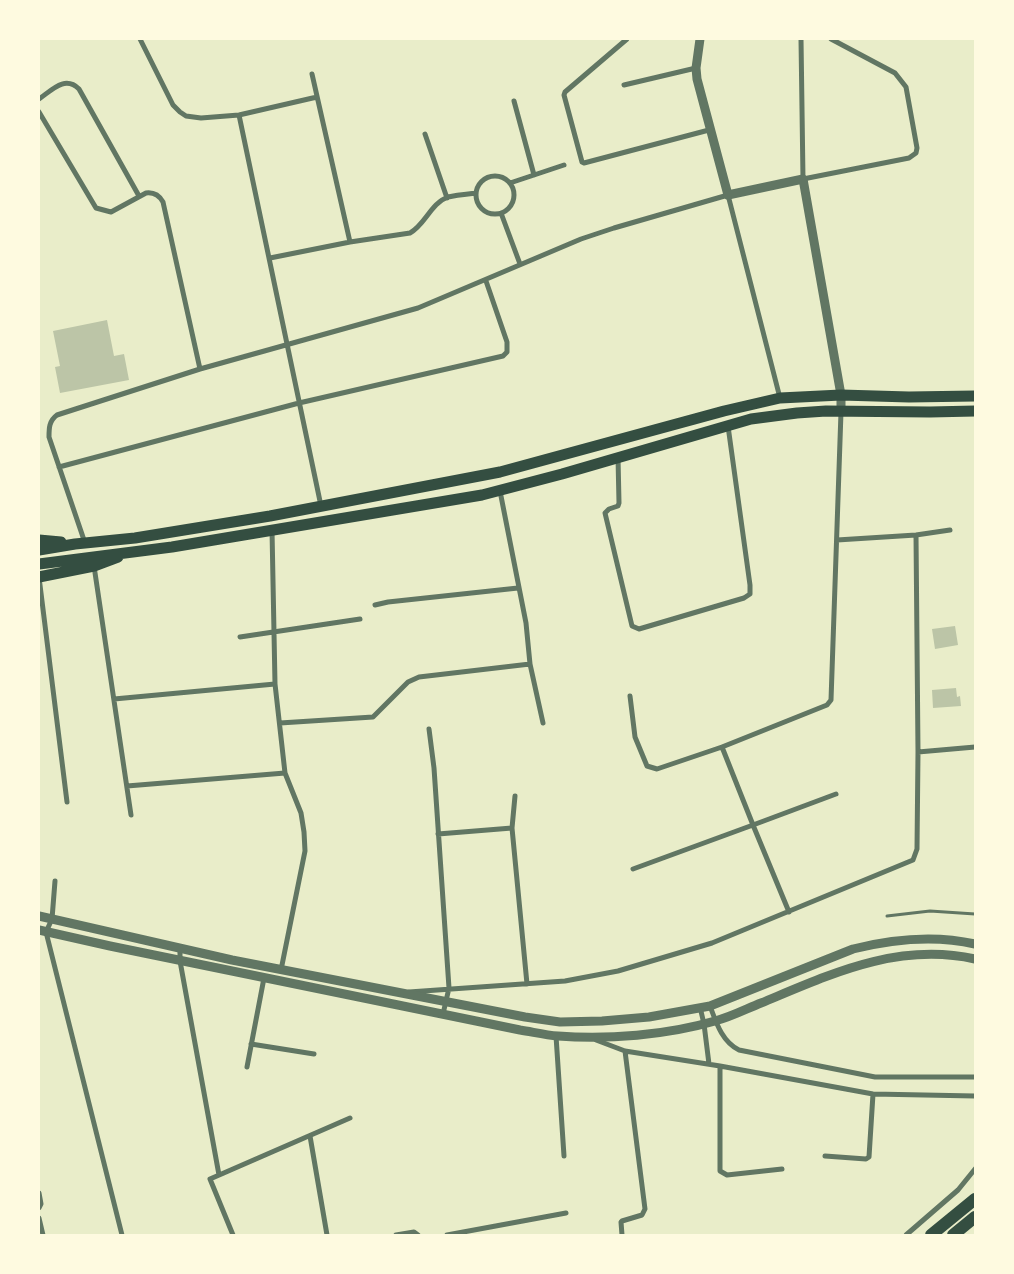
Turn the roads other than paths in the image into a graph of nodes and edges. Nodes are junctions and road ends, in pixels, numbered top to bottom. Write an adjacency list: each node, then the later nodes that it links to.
1 (140, 39): 13 (street)
2 (627, 39): 14 (street)
3 (700, 39): 6 (street)
4 (802, 39): 18 (street)
5 (831, 39): 18 (street)
6 (696, 68): 8 (street); 14 (street)
7 (312, 74): 9 (street)
8 (624, 85)
9 (317, 97): 13 (street); 25 (street)
10 (39, 99): 22 (street)
11 (514, 101): 17 (street)
12 (39, 112): 22 (street)
13 (239, 115): 26 (street)
14 (709, 130): 21 (street)
15 (425, 134): 23 (street)
16 (564, 165): 17 (street)
17 (534, 174): 19 (street)
18 (803, 178): 21 (street); 31 (street)
19 (510, 182): 20 (street); 24 (street)
20 (476, 193): 23 (street); 24 (street)
21 (728, 195): 27 (street); 33 (street)
22 (140, 196): 30 (street)
23 (446, 198): 25 (street)
24 (501, 213): 27 (street)
25 (350, 242): 26 (street)
26 (270, 258): 29 (street)
27 (520, 264): 28 (street)
28 (486, 280): 29 (street); 34 (street)
29 (288, 344): 30 (street); 34 (street)
30 (200, 370): 39 (street)
31 (840, 395): 32 (highway); 33 (highway); 35 (street)
32 (975, 396)
33 (780, 398): 41 (highway)
34 (300, 403): 39 (street); 41 (street)
35 (841, 411): 36 (highway); 37 (highway); 46 (street)
36 (975, 411)
37 (728, 426): 38 (highway); 38 (street)
38 (618, 457): 40 (highway)
39 (59, 467): 47 (street)
40 (500, 490): 42 (highway); 53 (street)
41 (322, 507): 47 (highway)
42 (272, 530): 49 (highway); 56 (street)
43 (950, 530): 44 (street)
44 (916, 535): 46 (street); 67 (street)
45 (39, 540): 47 (highway)
46 (836, 540): 65 (street)
47 (80, 544): 48 (highway)
48 (39, 550)
49 (137, 551): 50 (highway); 51 (highway)
50 (39, 564)
51 (94, 566): 52 (highway); 61 (street)
52 (39, 577): 72 (street)
53 (518, 588): 54 (street); 58 (street)
54 (375, 605)
55 (360, 619): 56 (street)
56 (275, 632): 57 (street); 59 (street)
57 (240, 637)
58 (530, 664): 62 (street); 63 (street)
59 (275, 684): 61 (street); 62 (street)
60 (630, 696): 65 (street)
61 (114, 699): 69 (street)
62 (280, 724): 68 (street)
63 (543, 724)
64 (429, 729): 76 (street)
65 (722, 747): 74 (street)
66 (975, 747): 67 (street)
67 (918, 752): 79 (street)
68 (285, 772): 69 (street); 89 (street)
69 (127, 786): 73 (street)
70 (836, 794): 74 (street)
71 (515, 796): 75 (street)
72 (67, 802)
73 (131, 814)
74 (753, 825): 77 (street); 79 (street)
75 (512, 828): 76 (street); 91 (street)
76 (438, 834): 92 (street)
77 (633, 869)
78 (55, 881): 83 (street)
79 (789, 912): 91 (street)
80 (975, 914): 82 (lane)
81 (39, 916): 83 (street)
82 (887, 916)
83 (52, 919): 84 (street); 86 (street)
84 (42, 931): 88 (street); 127 (street)
85 (975, 944): 95 (street)
86 (180, 948): 88 (street); 89 (street)
87 (975, 959): 98 (street)
88 (180, 961): 90 (street); 117 (street)
89 (281, 970): 93 (street)
90 (264, 978): 97 (street); 102 (street)
91 (527, 984): 92 (street)
92 (449, 988): 93 (street); 94 (street)
93 (396, 993): 94 (street)
94 (446, 1002): 96 (street); 97 (street)
95 (710, 1006): 96 (street); 98 (street)
96 (700, 1008): 99 (street)
97 (444, 1014): 100 (street)
98 (716, 1021): 99 (street); 108 (street)
99 (704, 1024): 101 (street); 105 (street)
100 (556, 1036): 101 (street); 113 (street)
101 (590, 1038): 103 (street)
102 (251, 1044): 104 (street); 107 (street)
103 (625, 1051): 105 (street); 133 (street)
104 (314, 1054)
105 (709, 1064): 106 (street)
106 (720, 1066): 109 (street); 115 (street)
107 (247, 1067)
108 (975, 1077)
109 (873, 1094): 110 (street); 114 (street)
110 (974, 1097)
111 (350, 1118): 112 (street)
112 (310, 1136): 117 (street); 129 (street)
113 (564, 1156)
114 (825, 1156)
115 (782, 1169)
116 (975, 1169): 134 (street)
117 (219, 1175): 128 (street)
118 (975, 1188): 125 (highway)
119 (39, 1193): 121 (street)
120 (975, 1199): 125 (highway)
121 (39, 1208)
122 (566, 1213): 132 (street)
123 (975, 1217): 136 (highway)
124 (39, 1218): 126 (street)
125 (952, 1218): 135 (highway)
126 (43, 1235)
127 (122, 1235)
128 (233, 1235)
129 (327, 1235)
130 (396, 1235): 131 (street)
131 (418, 1235)
132 (447, 1235)
133 (622, 1235)
134 (906, 1235)
135 (931, 1235)
136 (953, 1235)

